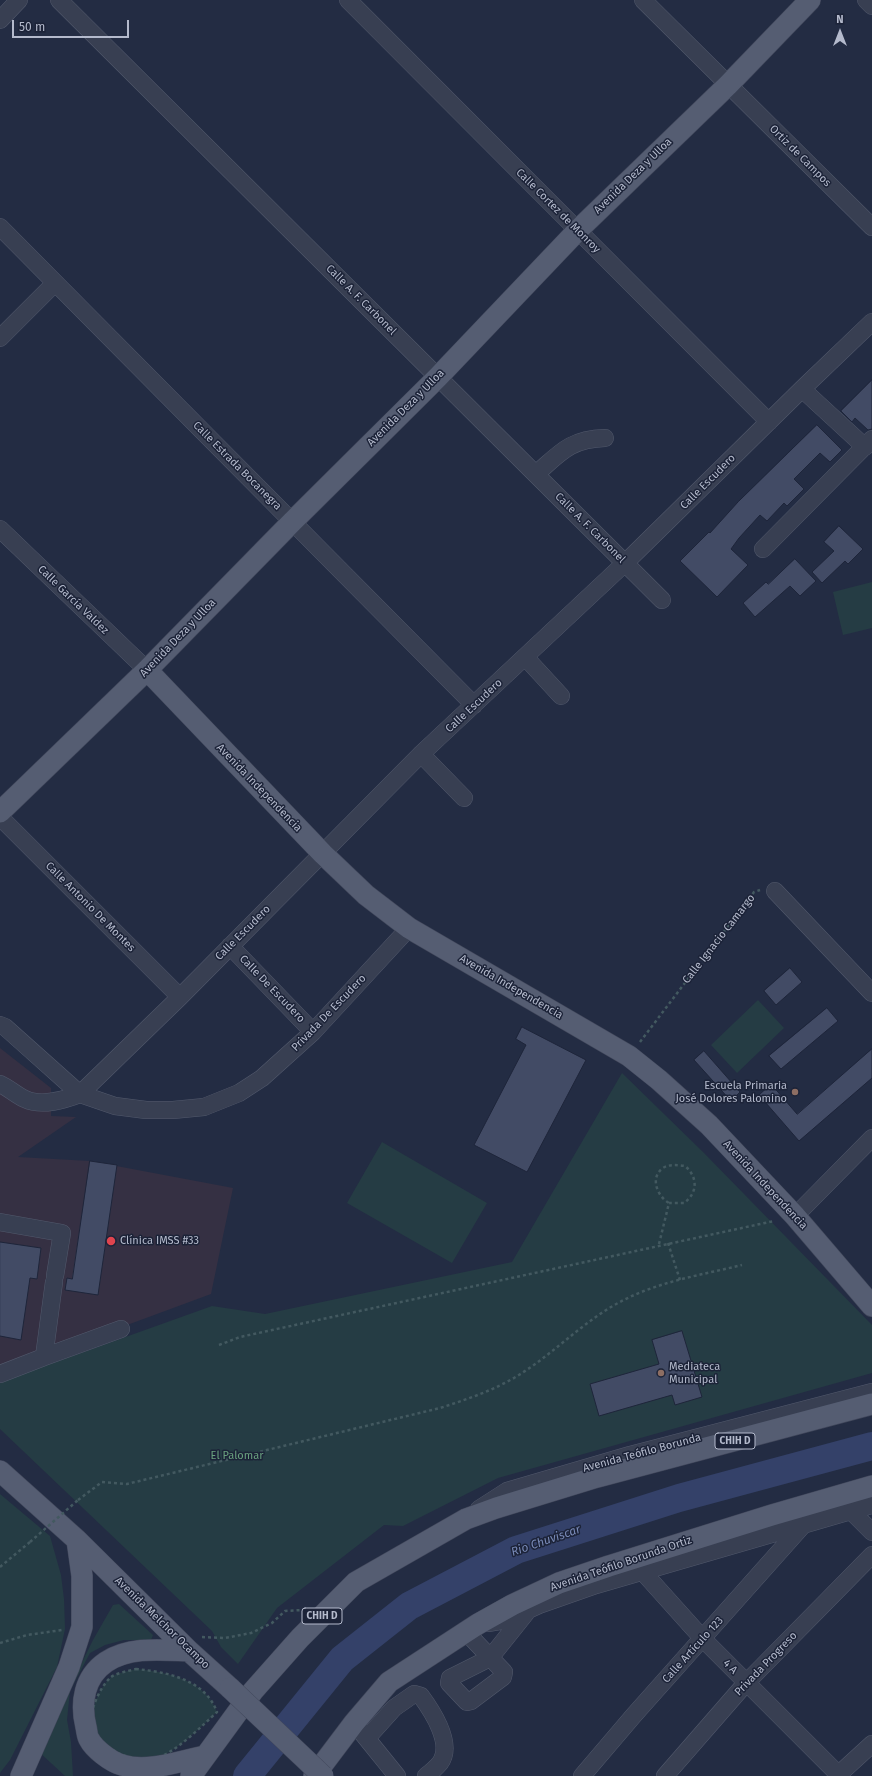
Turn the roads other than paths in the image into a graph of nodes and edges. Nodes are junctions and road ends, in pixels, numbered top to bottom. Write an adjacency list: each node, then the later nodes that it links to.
1 (19, 0): 8 (street)
2 (59, 0): 16 (street, Calle A. F. Carbonel)
3 (348, 0): 12 (street, Calle Cortez de Monroy)
4 (643, 0): 9 (street, Ortiz de Campos)
5 (810, 0): 9 (main road, Avenida Deza y Ulloa)
6 (866, 0): 7 (street)
7 (872, 6)
8 (0, 20)
9 (728, 84): 11 (street, Ortiz de Campos); 12 (main road, Avenida Deza y Ulloa)
10 (0, 227): 13 (street, Calle Estrada Bocanegra)
11 (872, 227)
12 (578, 230): 16 (main road, Avenida Deza y Ulloa); 18 (street, Calle Cortez de Monroy)
13 (55, 283): 15 (street); 22 (street, Calle Estrada Bocanegra)
14 (872, 322): 17 (street, Calle Escudero)
15 (0, 338)
16 (438, 377): 21 (street, Calle A. F. Carbonel); 22 (main road, Avenida Deza y Ulloa)
17 (802, 389): 18 (street, Calle Escudero); 20 (street)
18 (769, 422): 25 (street, Calle Escudero)
19 (605, 438): 21 (street)
20 (868, 443): 24 (street)
21 (536, 474): 25 (street, Calle A. F. Carbonel)
22 (292, 522): 28 (main road, Avenida Deza y Ulloa); 30 (street, Calle Estrada Bocanegra)
23 (0, 530): 28 (street, Calle García Valdez)
24 (763, 549)
25 (625, 563): 26 (street, Calle A. F. Carbonel); 27 (street, Calle Escudero)
26 (662, 600)
27 (526, 658): 29 (street); 30 (street, Calle Escudero)
28 (147, 670): 33 (main road, Avenida Deza y Ulloa); 35 (main road, Avenida Independencia)
29 (562, 696)
30 (474, 705): 31 (street, Calle Escudero)
31 (421, 754): 32 (street); 35 (street, Calle Escudero)
32 (464, 798)
33 (0, 812)
34 (0, 817): 40 (street, Calle Antonio De Montes)
35 (323, 854): 37 (main road, Avenida Independencia); 38 (street, Calle Escudero)
36 (774, 891): 39 (street)
37 (409, 928): 42 (street, Privada De Escudero); 46 (main road, Avenida Independencia)
38 (230, 946): 40 (street, Calle Escudero); 42 (street, Calle De Escudero)
39 (872, 994)
40 (180, 997): 44 (street, Calle Escudero)
41 (0, 1025): 44 (street)
42 (313, 1032): 44 (street, Privada De Escudero)
43 (0, 1084): 44 (street)
44 (80, 1094)
45 (872, 1138): 46 (street)
46 (795, 1216): 48 (main road, Avenida Independencia)
47 (0, 1222): 50 (street)
48 (870, 1303)
49 (120, 1329): 50 (street)
50 (44, 1357): 51 (street)
51 (0, 1374)
52 (872, 1392): 58 (street, Avenida Teófilo Borunda)
53 (872, 1404): 58 (main road, Avenida Teófilo Borunda / CHIH D)
54 (0, 1471): 61 (main road, Avenida Melchor Ocampo)
55 (872, 1486): 65 (main road, Avenida Teófilo Borunda Ortiz)
56 (872, 1505): 57 (street)
57 (850, 1510): 59 (street); 60 (street)
58 (466, 1520): 71 (main road, Avenida Teófilo Borunda / CHIH D)
59 (804, 1524): 63 (street); 66 (street, Calle Artículo 123)
60 (872, 1532)
61 (77, 1540): 67 (main road, Avenida Melchor Ocampo); 72 (main road)
62 (872, 1555): 68 (street, Privada Progreso)
63 (642, 1571): 64 (street); 66 (street, 4 A)
64 (527, 1611): 65 (street); 65 (street)
65 (472, 1628): 69 (main road, Avenida Teófilo Borunda Ortiz)
66 (703, 1639): 68 (street, 4 A); 78 (street, Calle Artículo 123)
67 (189, 1651): 71 (main road); 75 (main road, Avenida Melchor Ocampo, bridge)
68 (746, 1683): 79 (street, Privada Progreso); 80 (street, 4 A)
69 (360, 1731): 74 (main road, Avenida Teófilo Borunda Ortiz); 76 (street); 77 (street)
70 (872, 1744): 80 (street)
71 (205, 1756): 73 (main road, Avenida Teófilo Borunda / CHIH D)
72 (21, 1776)
73 (191, 1776)
74 (314, 1776)
75 (323, 1776)
76 (397, 1776)
77 (426, 1776)
78 (582, 1776)
79 (665, 1776)
80 (838, 1776)

